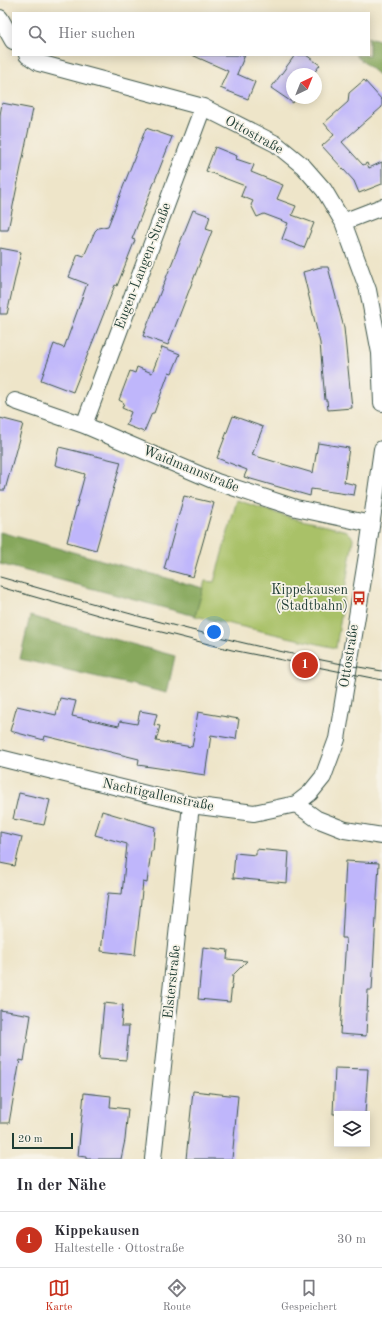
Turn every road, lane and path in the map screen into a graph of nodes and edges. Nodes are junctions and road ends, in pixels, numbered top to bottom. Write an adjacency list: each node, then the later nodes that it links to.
1 (0, 18): 2 (street)
2 (12, 39)
3 (28, 56): 4 (street, Ottostraße)
4 (203, 107): 6 (street, Ottostraße); 9 (street, Eugen-Langen-Straße)
5 (382, 206): 6 (street)
6 (343, 222): 8 (street, Ottostraße)
7 (15, 401): 9 (street, Waidmannstraße)
8 (382, 403)
9 (84, 424): 11 (street, Waidmannstraße)
10 (382, 449): 11 (street, Ottostraße)
11 (371, 524): 13 (street, Ottostraße)
12 (0, 758): 14 (street, Nachtigallenstraße)
13 (296, 804): 14 (street, Nachtigallenstraße); 15 (street)
14 (191, 805): 16 (street, Elsterstraße)
15 (382, 836)
16 (153, 1159)

